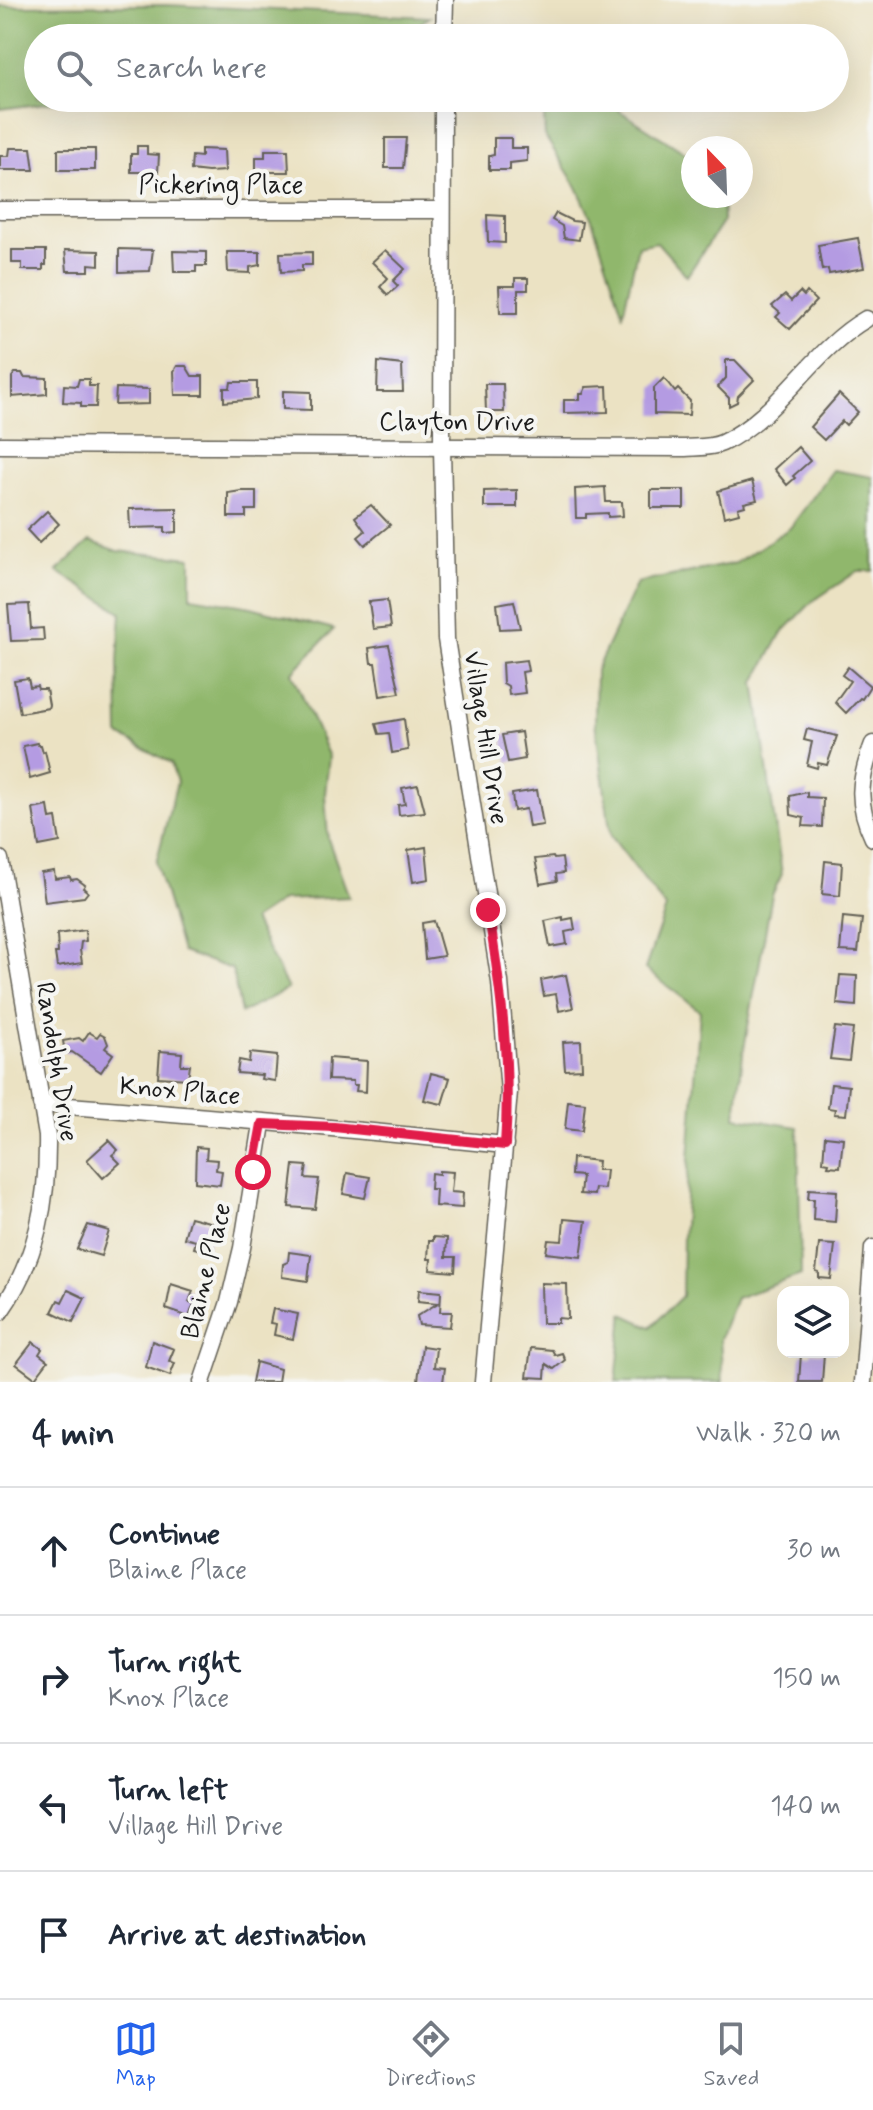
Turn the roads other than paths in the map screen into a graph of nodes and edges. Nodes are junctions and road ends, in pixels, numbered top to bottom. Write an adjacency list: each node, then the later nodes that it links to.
1 (445, 0): 2 (street)
2 (444, 24)
3 (443, 112): 5 (street, Village Hill Drive)
4 (0, 210): 5 (street, Pickering Place)
5 (442, 210): 8 (street, Village Hill Drive)
6 (866, 319): 8 (street, Clayton Drive)
7 (0, 445): 8 (street, Clayton Drive)
8 (442, 447): 14 (street, Village Hill Drive)
9 (873, 744): 10 (street)
10 (873, 838)
11 (0, 859): 12 (street, Randolph Drive)
12 (41, 1104): 13 (street, Knox Place); 16 (street, Randolph Drive)
13 (262, 1124): 14 (street, Knox Place); 17 (street, Blaine Place)
14 (505, 1145): 18 (street, Village Hill Drive)
15 (873, 1248): 19 (street)
16 (0, 1312)
17 (202, 1382)
18 (483, 1382)
19 (863, 1382)

